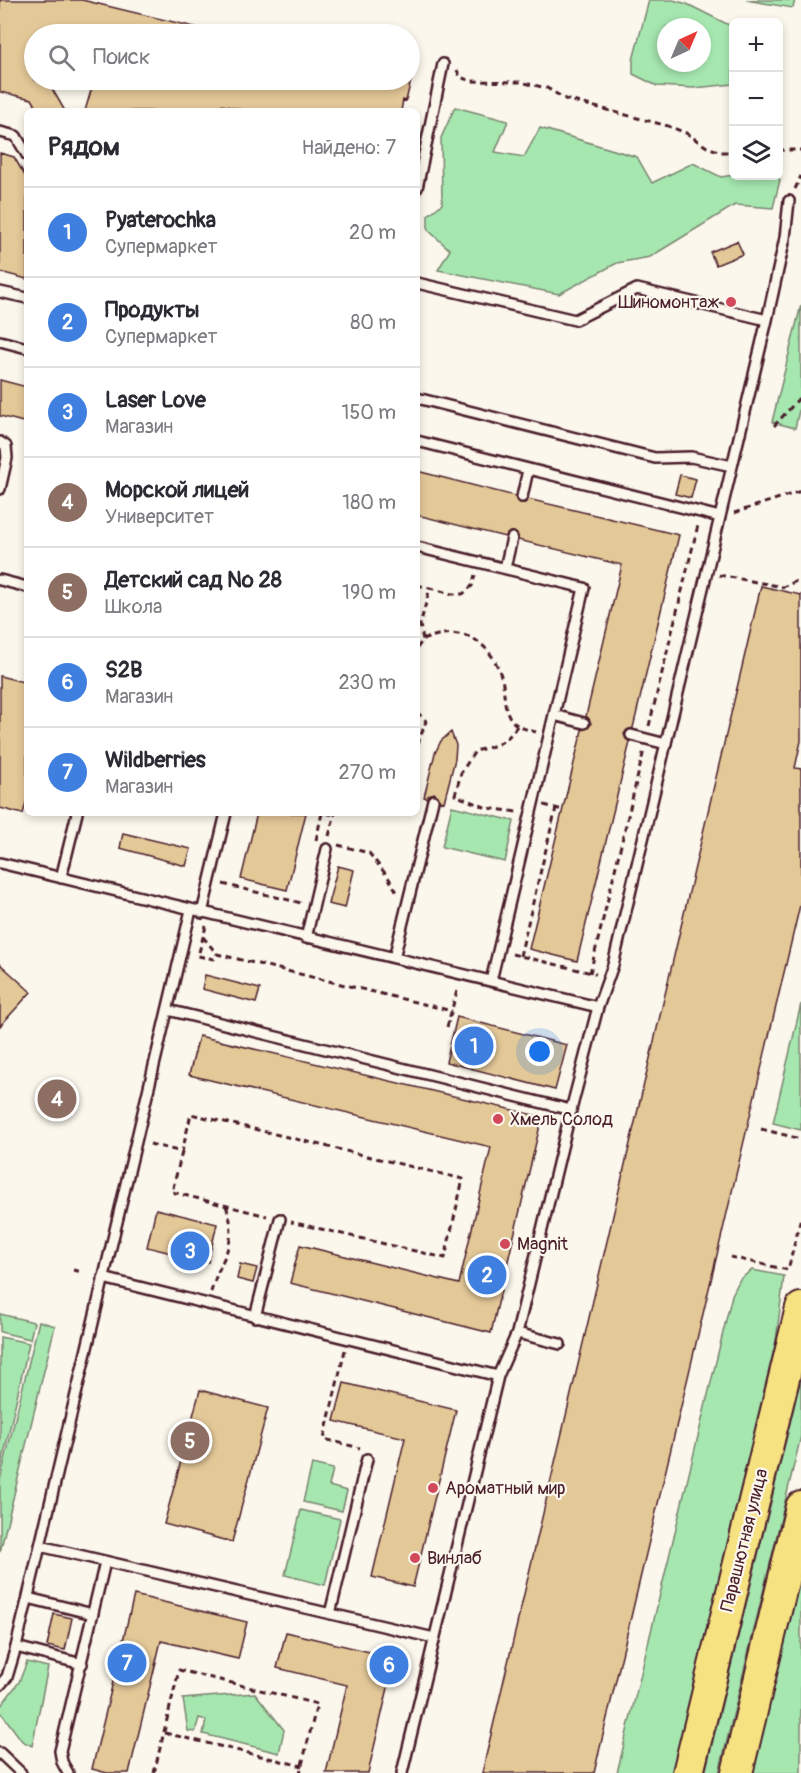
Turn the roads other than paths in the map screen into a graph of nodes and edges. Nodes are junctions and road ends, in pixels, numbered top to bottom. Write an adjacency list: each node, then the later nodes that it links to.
1 (442, 64): 4 (lane)
2 (0, 132): 3 (lane)
3 (24, 150)
4 (420, 173)
5 (789, 201): 9 (lane)
6 (420, 284): 9 (lane)
7 (0, 292): 8 (lane)
8 (24, 297)
9 (767, 320): 15 (lane)
10 (0, 341): 11 (lane)
11 (24, 347)
12 (420, 399): 15 (lane)
13 (0, 442): 17 (lane)
14 (420, 442): 16 (lane)
15 (732, 466): 19 (lane)
16 (528, 470): 18 (lane); 19 (lane)
17 (0, 489)
18 (522, 497)
19 (720, 517): 28 (lane)
20 (512, 538): 22 (lane)
21 (420, 548): 22 (lane)
22 (505, 568): 25 (lane)
23 (0, 580): 24 (lane)
24 (24, 586)
25 (554, 715): 26 (lane); 39 (lane)
26 (584, 723)
27 (631, 735): 28 (lane)
28 (666, 744): 40 (lane)
29 (433, 800): 38 (lane)
30 (76, 816): 34 (lane)
31 (225, 816): 36 (lane)
32 (327, 849): 37 (lane)
33 (0, 863): 34 (lane)
34 (61, 878): 35 (lane)
35 (191, 910): 36 (lane); 41 (lane)
36 (202, 913): 37 (lane)
37 (306, 938): 38 (lane)
38 (394, 958): 39 (lane)
39 (491, 981): 40 (lane)
40 (598, 1007): 42 (lane)
41 (168, 1010): 42 (lane); 44 (lane)
42 (571, 1110): 47 (lane)
43 (280, 1219): 46 (lane)
44 (103, 1278): 46 (lane); 52 (lane)
45 (801, 1308): 65 (main road, Парашютная улица)
46 (255, 1317): 49 (lane)
47 (517, 1333): 48 (lane); 49 (lane)
48 (560, 1344)
49 (498, 1376): 57 (lane)
50 (367, 1459): 56 (lane)
51 (801, 1507): 66 (main road)
52 (40, 1546): 53 (lane); 54 (lane)
53 (105, 1562): 55 (lane); 56 (lane)
54 (28, 1598): 55 (lane); 58 (lane)
55 (93, 1614): 59 (lane)
56 (330, 1614): 57 (lane)
57 (434, 1638): 64 (lane)
58 (16, 1647): 59 (lane); 60 (lane)
59 (82, 1664): 63 (lane)
60 (0, 1685)
61 (0, 1753): 62 (lane)
62 (21, 1773)
63 (68, 1773)
64 (402, 1773)
65 (687, 1773)
66 (736, 1773)

